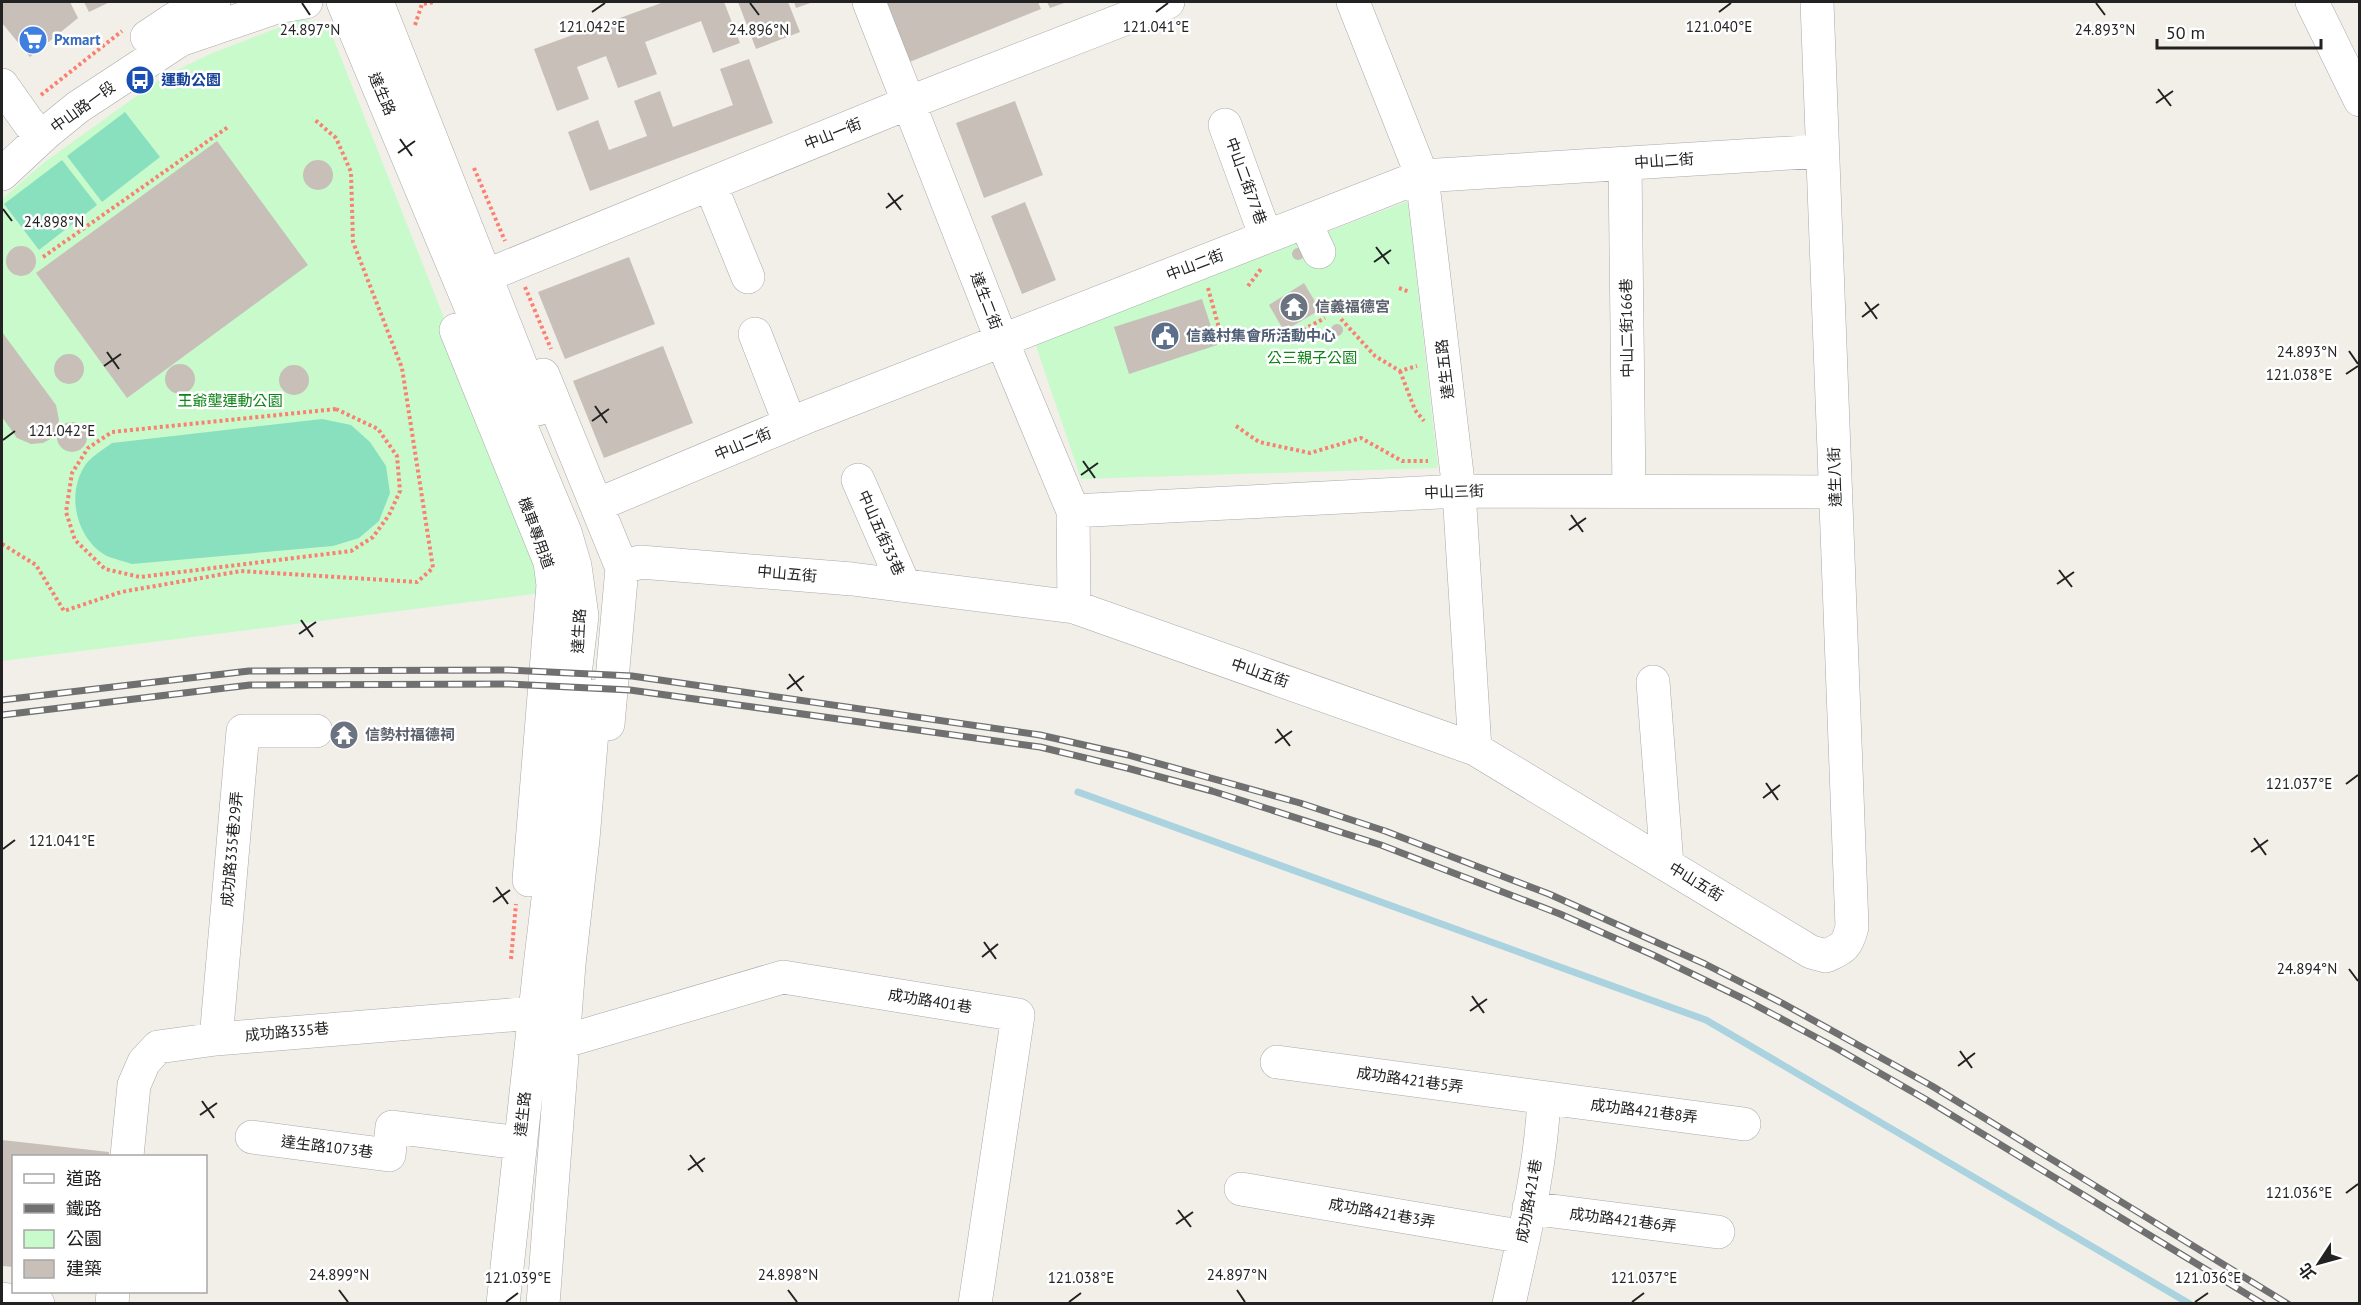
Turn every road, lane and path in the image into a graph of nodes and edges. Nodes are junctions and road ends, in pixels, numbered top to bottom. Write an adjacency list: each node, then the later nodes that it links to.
1 (214, 2): 16 (street, 中山路一段)
2 (306, 2): 16 (street, 中山路一段)
3 (343, 2): 22 (street, 達生路)
4 (377, 2): 22 (street, 達生路)
5 (434, 2): 12 (path)
6 (868, 2): 15 (street, 達生二街)
7 (1168, 2): 15 (street, 中山一街)
8 (1353, 2): 26 (street, 達生五路)
9 (1817, 2): 21 (street, 達生八街)
10 (2312, 2): 14 (street)
11 (122, 30): 16 (path)
12 (417, 34)
13 (2, 85): 16 (street)
14 (2360, 100)
15 (908, 103): 27 (street, 中山一街); 39 (street, 達生二街)
16 (37, 119): 20 (street, 中山路一段); 25 (street, 中山路一段)
17 (314, 119): 56 (path)
18 (1226, 126): 29 (street, 中山二街77巷)
19 (228, 127): 31 (path)
20 (2, 148)
21 (1822, 151): 24 (street, 中山二街); 50 (street, 達生八街)
22 (421, 152): 32 (street, 達生路); 65 (street, 機車專用道); 65 (street, 達生路)
23 (471, 159): 32 (path)
24 (1625, 164): 26 (street, 中山二街); 49 (street, 中山二街166巷)
25 (2, 174)
26 (1422, 176): 28 (street, 中山二街); 48 (street, 達生五路)
27 (710, 184): 32 (street, 中山一街); 34 (street)
28 (1305, 222): 29 (street, 中山二街); 30 (street)
29 (1266, 237): 33 (street, 中山二街)
30 (1319, 252)
31 (43, 257)
32 (503, 257): 51 (street, 達生路)
33 (1201, 263): 38 (path); 39 (street, 中山二街)
34 (748, 277)
35 (1325, 318): 40 (path)
36 (1341, 319): 42 (path)
37 (755, 334): 43 (street)
38 (1222, 339)
39 (1002, 341): 43 (street, 中山二街); 52 (street, 達生二街)
40 (1282, 341)
41 (1420, 365): 42 (path)
42 (1400, 371): 45 (path)
43 (790, 424): 51 (street, 中山二街)
44 (1236, 426): 46 (path)
45 (1430, 429)
46 (1430, 461)
47 (858, 480): 57 (street, 中山五街33巷)
48 (1459, 491): 49 (street, 中山三街); 52 (street, 中山三街); 61 (street, 達生五路)
49 (1629, 491): 50 (street, 中山三街)
50 (1836, 492): 64 (street, 達生八街)
51 (597, 505): 55 (street, 達生路)
52 (1073, 511): 58 (street, 達生二街)
53 (2, 544): 56 (path)
54 (240, 565): 54 (path); 56 (path)
55 (622, 568): 57 (street, 中山五街); 65 (street)
56 (241, 571)
57 (904, 585): 58 (street, 中山五街)
58 (1074, 607): 61 (street, 中山五街)
59 (1653, 682): 62 (street)
60 (316, 731): 67 (street, 成功路335巷29弄)
61 (1475, 749): 62 (street, 中山五街)
62 (1667, 865): 64 (street, 中山五街)
63 (516, 898): 65 (path)
64 (1840, 950)
65 (540, 966): 66 (street, 達生路); 68 (street, 達生路)
66 (534, 1013): 67 (street, 成功路335巷); 73 (street, 達生路)
67 (216, 1039): 74 (street, 成功路335巷)
68 (562, 1042): 81 (street, 達生路); 82 (street, 成功路401巷)
69 (1277, 1062): 70 (street, 成功路421巷5弄)
70 (1544, 1098): 71 (street, 成功路421巷8弄); 76 (street, 成功路421巷)
71 (1744, 1124)
72 (252, 1137): 73 (street, 達生路1073巷)
73 (520, 1143): 80 (street, 達生路)
74 (127, 1155)
75 (1241, 1188): 76 (street, 成功路421巷3弄)
76 (1526, 1222): 77 (street, 成功路421巷6弄); 83 (street, 成功路421巷)
77 (1718, 1232)
78 (2, 1299): 79 (street)
79 (38, 1304)
80 (503, 1304)
81 (543, 1304)
82 (975, 1304)
83 (1509, 1304)

